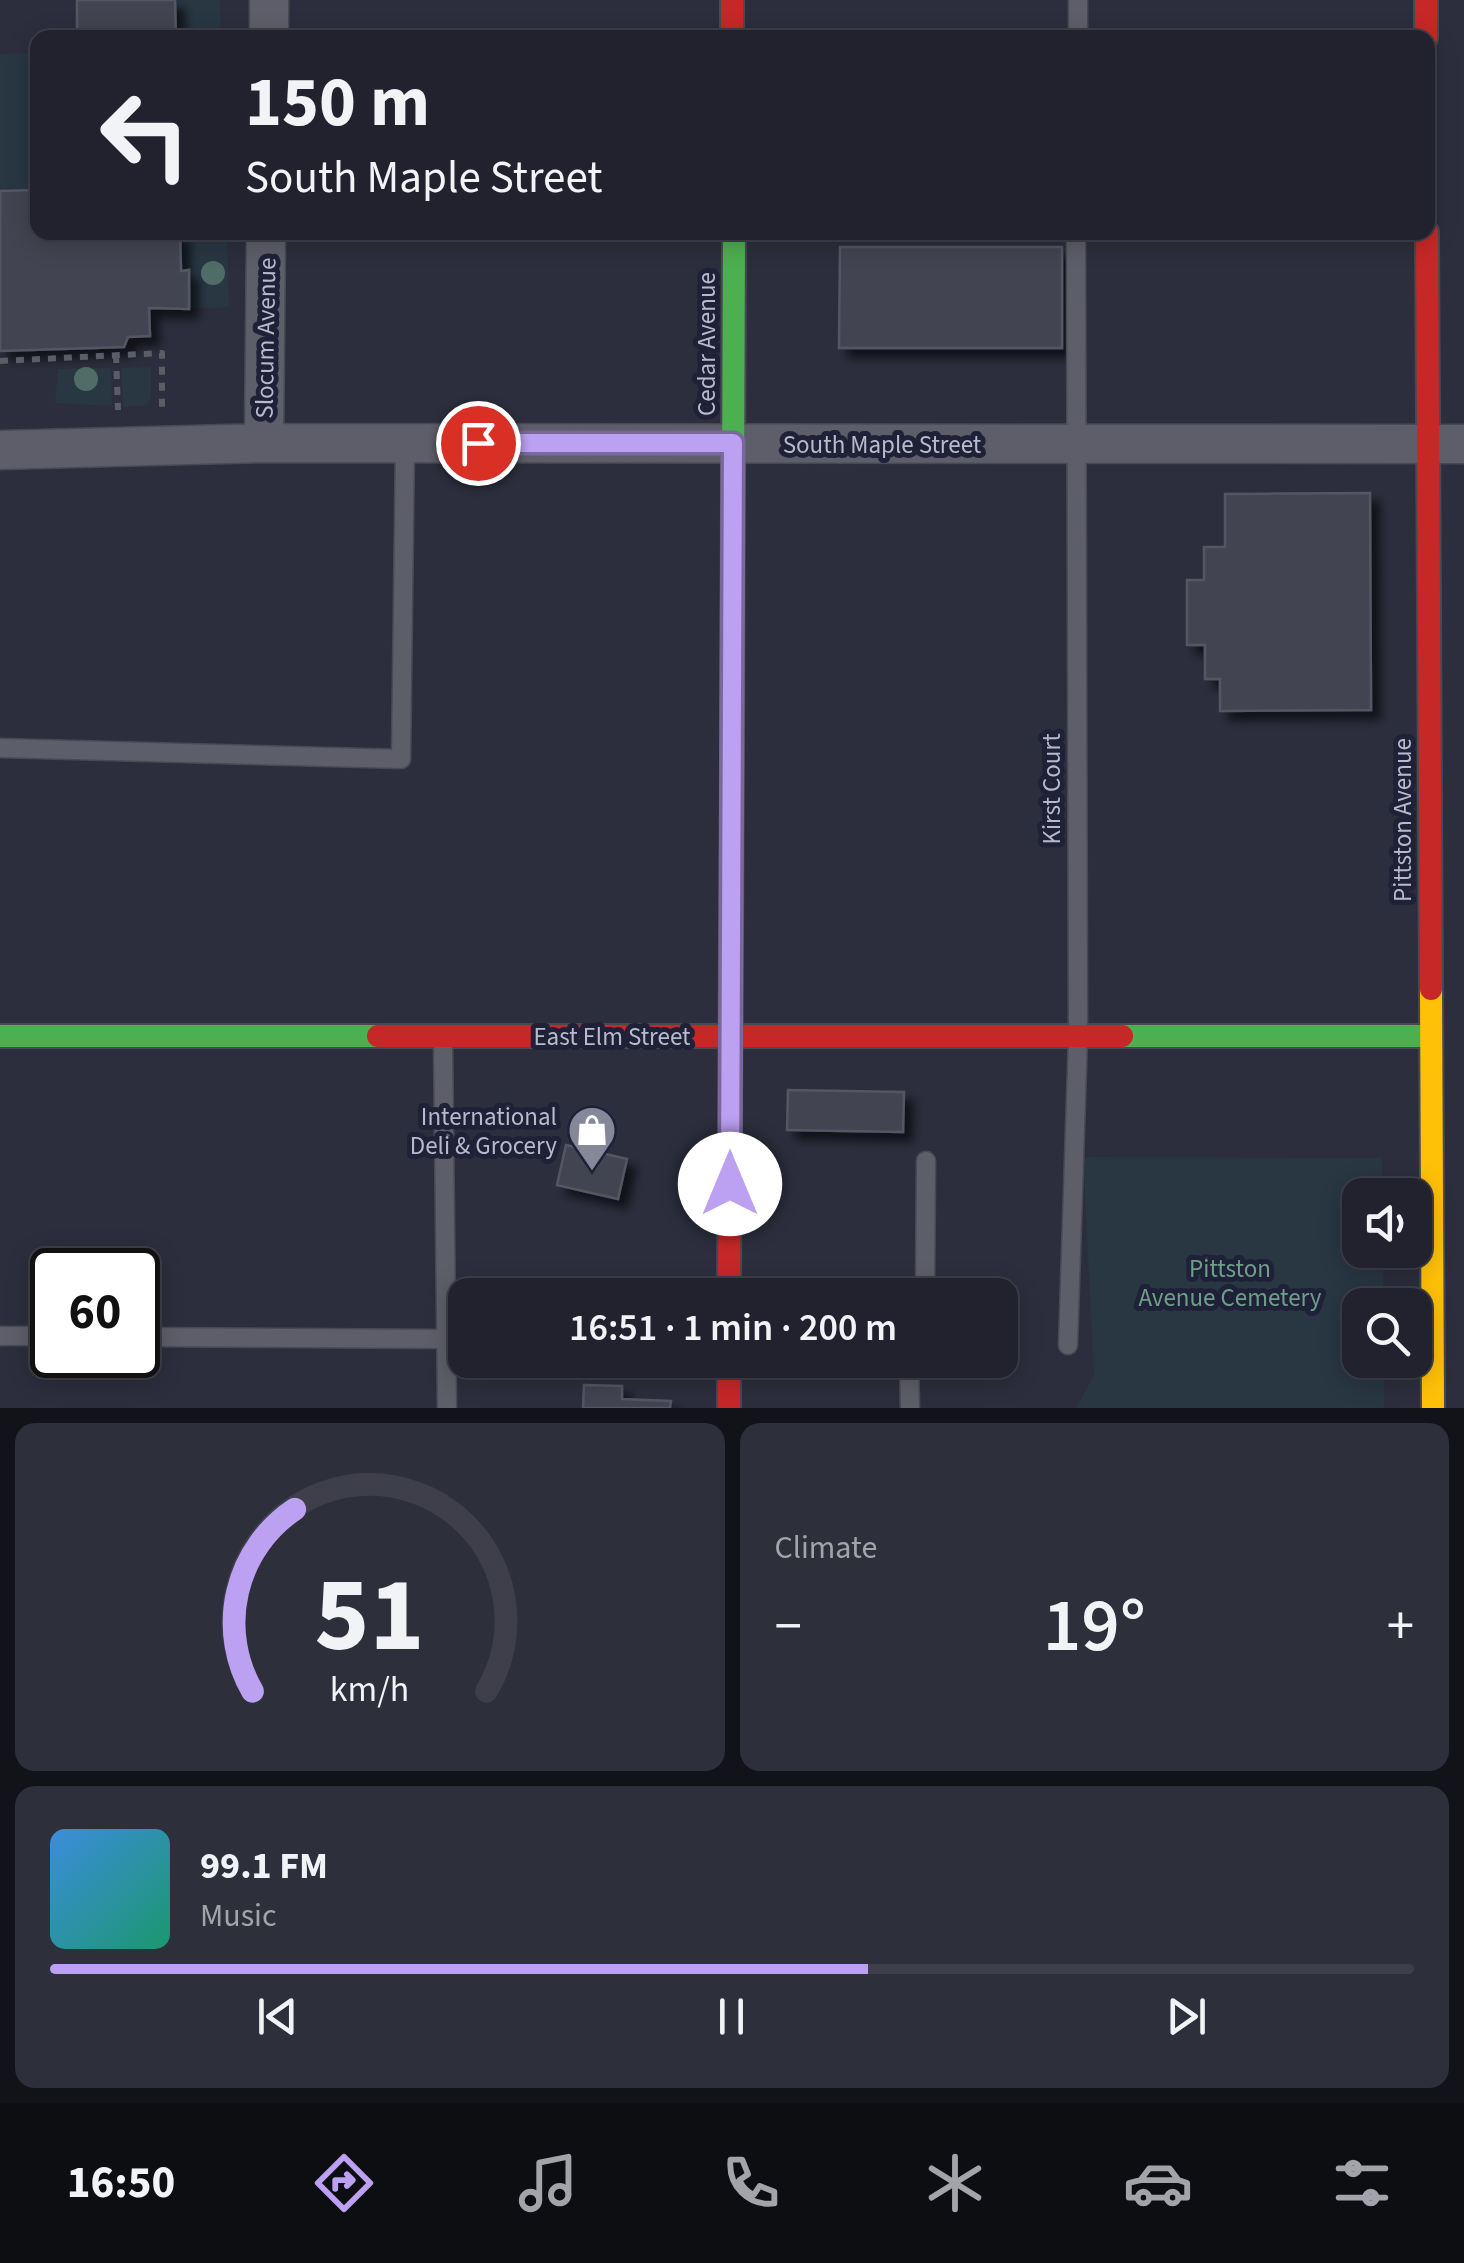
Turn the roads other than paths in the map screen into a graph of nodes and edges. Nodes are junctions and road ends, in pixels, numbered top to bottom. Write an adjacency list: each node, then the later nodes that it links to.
1 (269, 0): 5 (street)
2 (732, 0): 6 (main road)
3 (1078, 0): 7 (lane)
4 (1426, 0): 8 (main road)
5 (269, 30)
6 (732, 30)
7 (1078, 30)
8 (1426, 30)
9 (266, 240): 13 (street, Slocum Avenue)
10 (734, 240): 15 (main road, Cedar Avenue)
11 (1076, 240): 16 (lane, Kirst Court)
12 (1428, 240): 17 (main road, Pittston Avenue)
13 (264, 443): 14 (street, South Maple Street); 18 (street, South Maple Street)
14 (405, 443): 15 (street, South Maple Street); 19 (lane)
15 (733, 443): 16 (street, South Maple Street); 22 (main road, Cedar Avenue)
16 (1074, 444): 17 (street, South Maple Street); 23 (lane, Kirst Court)
17 (1446, 444): 24 (main road, Pittston Avenue)
18 (0, 450)
19 (0, 748)
20 (0, 1036): 21 (main road, East Elm Street)
21 (443, 1036): 22 (main road, East Elm Street); 31 (lane)
22 (731, 1036): 23 (main road, East Elm Street); 26 (main road, Cedar Avenue)
23 (1078, 1036): 24 (main road, East Elm Street); 32 (lane, Kirst Court)
24 (1448, 1036): 38 (main road, Pittston Avenue)
25 (926, 1161): 27 (lane)
26 (730, 1278)
27 (926, 1278)
28 (0, 1336): 29 (lane)
29 (30, 1336)
30 (160, 1336): 31 (lane)
31 (446, 1338): 35 (lane)
32 (1068, 1345)
33 (729, 1378): 36 (main road)
34 (910, 1378): 37 (lane)
35 (446, 1408)
36 (729, 1408)
37 (910, 1408)
38 (1432, 1408)

